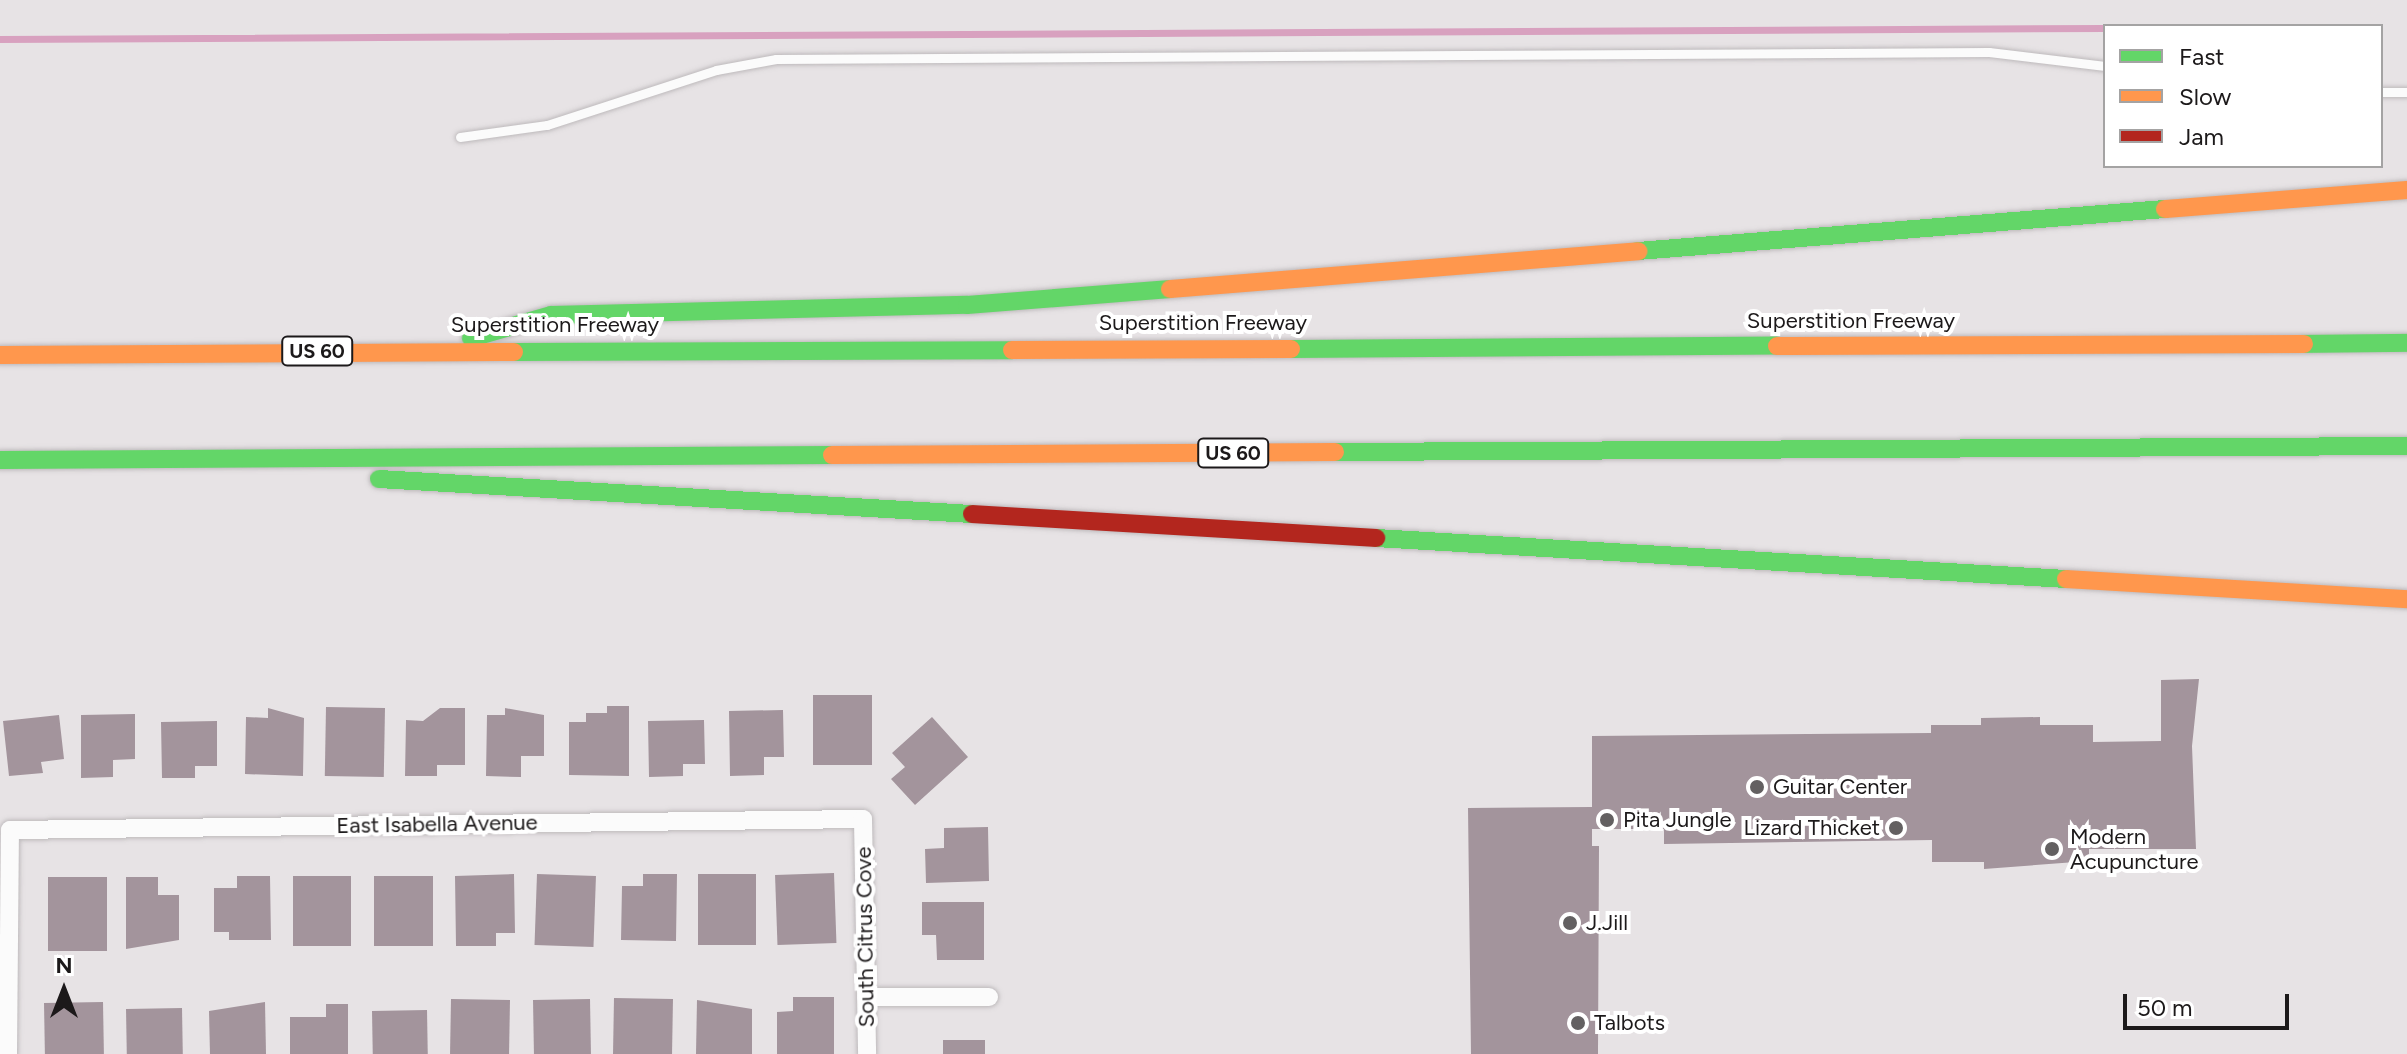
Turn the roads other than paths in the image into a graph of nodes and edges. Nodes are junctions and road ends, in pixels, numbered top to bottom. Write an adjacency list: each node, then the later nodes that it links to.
1 (2103, 66): 4 (lane)
2 (2383, 92): 3 (lane)
3 (2407, 92)
4 (460, 137)
5 (2407, 190): 7 (highway)
6 (2407, 343): 7 (highway, Superstition Freeway / US 60)
7 (428, 350): 8 (highway, Superstition Freeway / US 60)
8 (0, 355)
9 (2407, 446): 11 (highway, US 60)
10 (0, 460): 11 (highway, US 60)
11 (60, 460): 12 (highway)
12 (2407, 599)
13 (863, 819): 14 (street, South Citrus Cove); 16 (street, East Isabella Avenue)
14 (866, 997): 15 (street); 17 (street, South Citrus Cove)
15 (989, 997)
16 (8, 1054)
17 (867, 1054)

